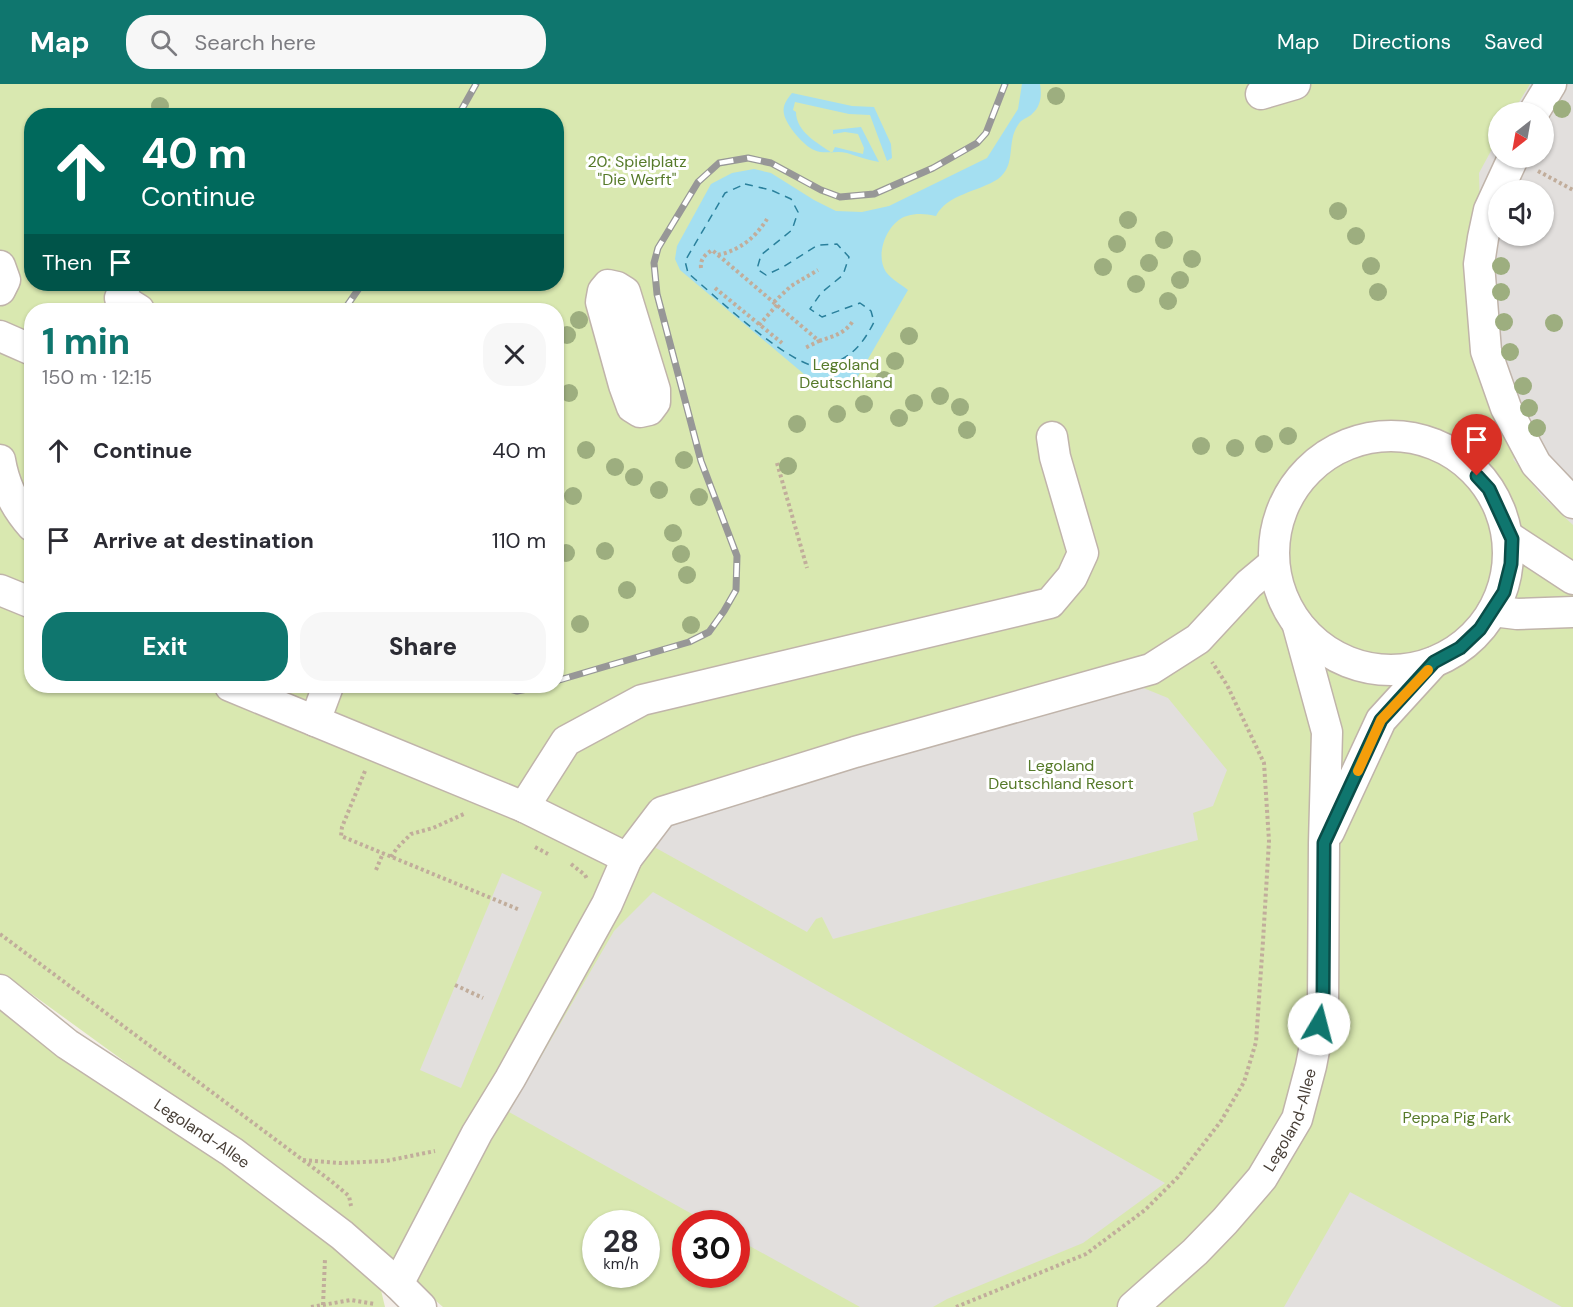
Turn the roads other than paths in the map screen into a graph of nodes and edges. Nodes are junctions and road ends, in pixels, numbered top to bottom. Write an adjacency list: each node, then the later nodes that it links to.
1 (1296, 84): 3 (street)
2 (1551, 84): 4 (street)
3 (1261, 94)
4 (1540, 102)
5 (1517, 168): 12 (street)
6 (0, 266): 7 (street)
7 (0, 290)
8 (0, 336): 9 (street)
9 (24, 346)
10 (1052, 437): 26 (street)
11 (0, 460): 13 (street)
12 (1573, 503)
13 (24, 515)
14 (1512, 539): 15 (street); 16 (street); 19 (street)
15 (1273, 564): 21 (street); 28 (street)
16 (1573, 579)
17 (0, 590): 18 (street)
18 (24, 600)
19 (1493, 611): 20 (street); 22 (street)
20 (1573, 612)
21 (1298, 626): 22 (street); 27 (street, Legoland-Allee)
22 (1434, 662): 27 (street)
23 (247, 693): 25 (street)
24 (325, 693): 25 (street)
25 (315, 721): 26 (street)
26 (524, 807): 28 (street)
27 (1324, 843): 32 (street, Legoland-Allee)
28 (627, 858): 30 (street)
29 (0, 990): 30 (street, Legoland-Allee)
30 (392, 1294): 31 (street, Legoland-Allee)
31 (421, 1307)
32 (1133, 1307)

